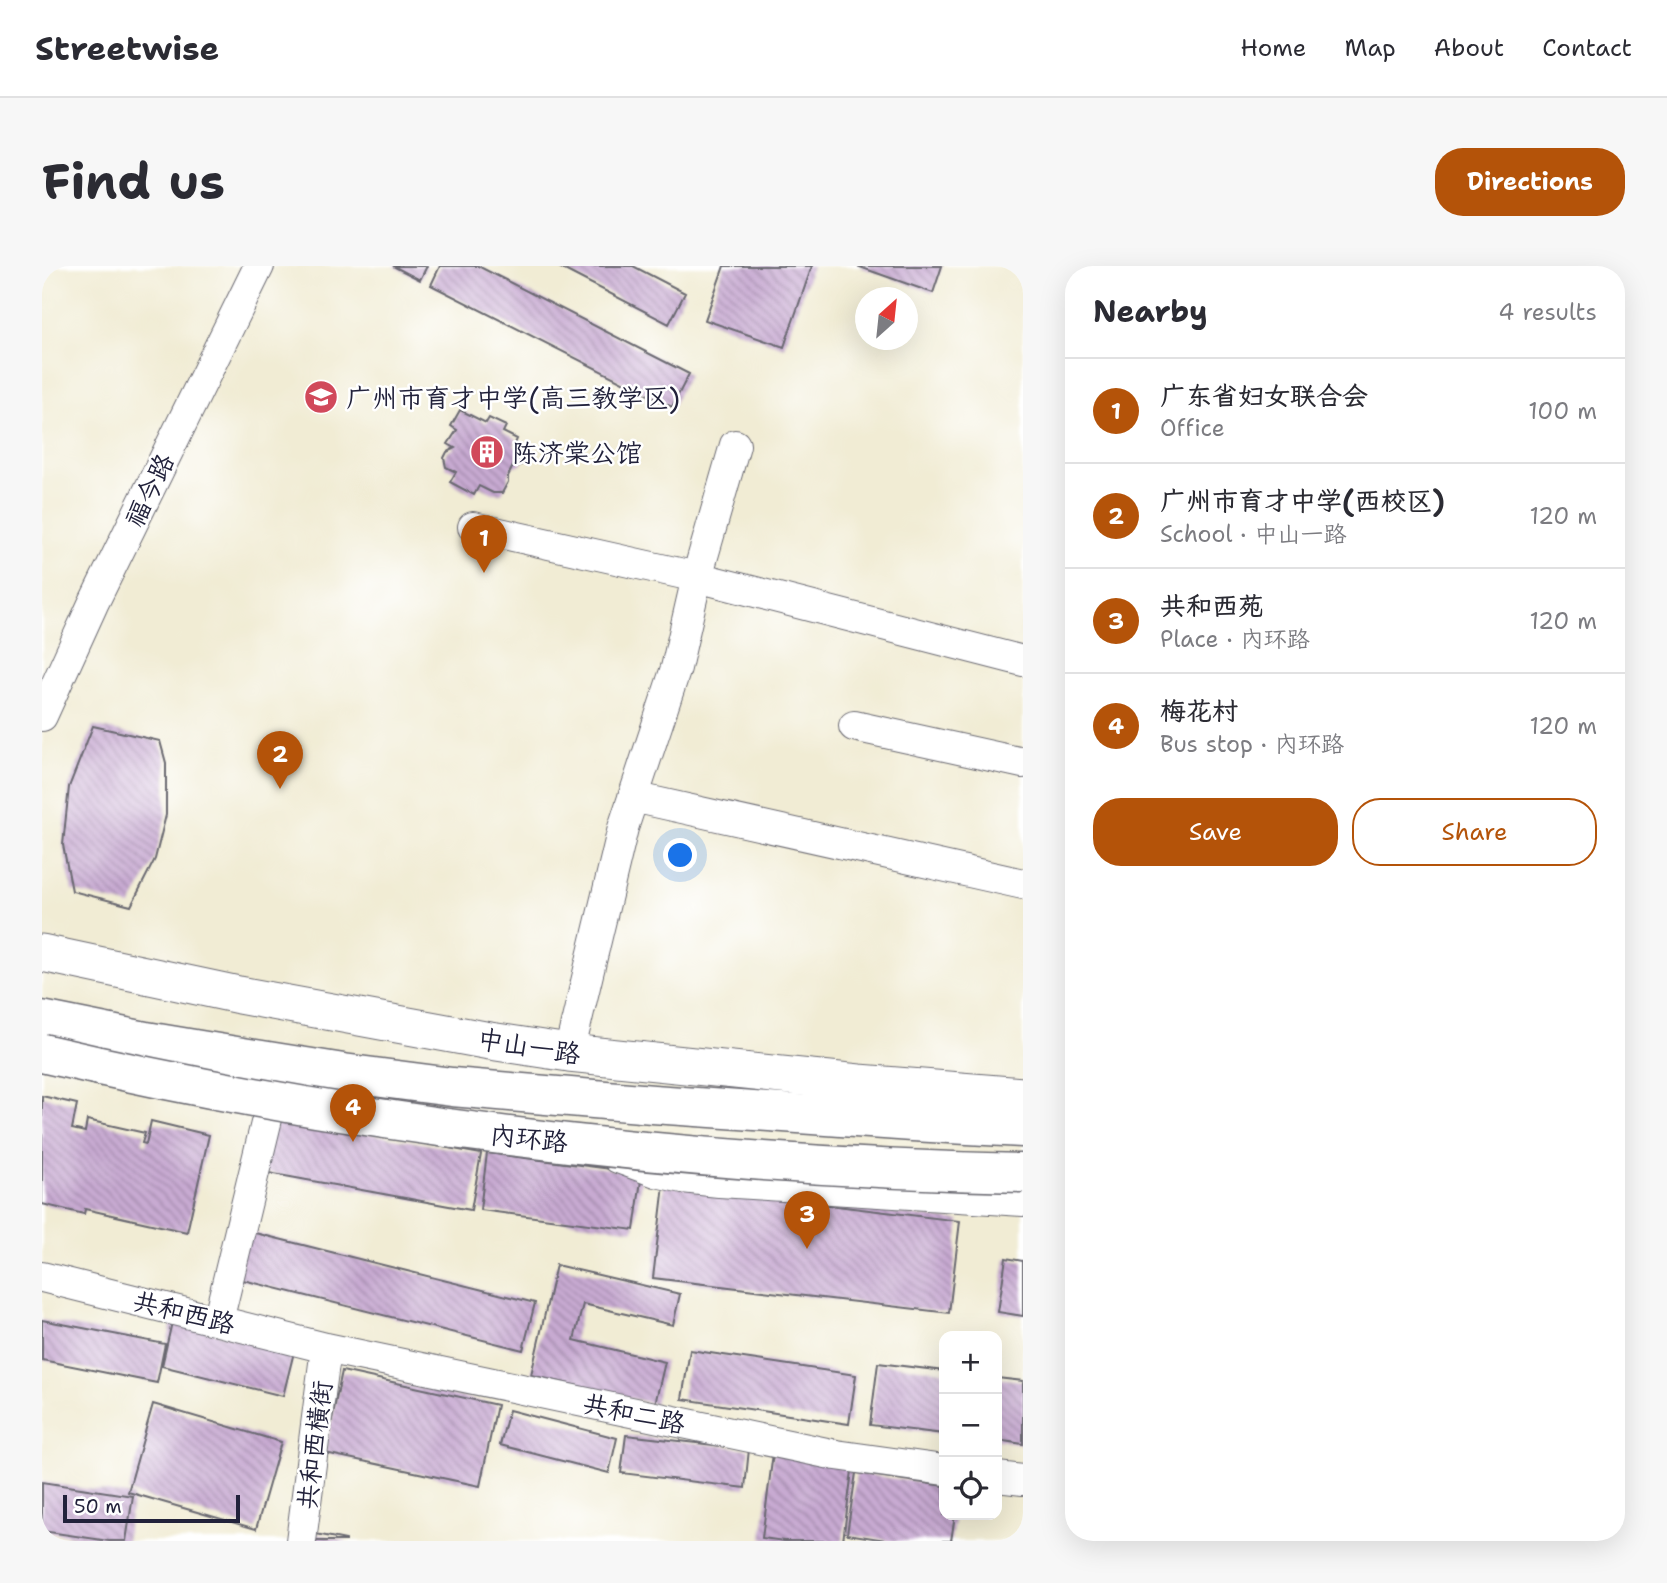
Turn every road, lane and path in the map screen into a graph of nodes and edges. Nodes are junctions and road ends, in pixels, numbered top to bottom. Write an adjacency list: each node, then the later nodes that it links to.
1 (259, 266): 6 (street, 福今路)
2 (735, 445): 4 (street)
3 (473, 527): 4 (street)
4 (697, 577): 5 (street); 9 (street)
5 (1023, 661)
6 (42, 716)
7 (854, 726): 8 (street)
8 (1023, 762)
9 (634, 797): 10 (street); 17 (street)
10 (1023, 884)
11 (42, 953): 14 (main road, 中山一路)
12 (42, 978): 14 (main road)
13 (42, 1020): 20 (highway, 内环路)
14 (490, 1041): 17 (main road, 中山一路)
15 (42, 1042): 18 (main road)
16 (42, 1053): 23 (highway, 内环路, bridge)
17 (569, 1053): 19 (main road, 中山一路)
18 (274, 1090): 21 (main road); 26 (street)
19 (1023, 1096)
20 (1023, 1128)
21 (562, 1130): 22 (main road); 24 (street)
22 (1023, 1165)
23 (1023, 1176)
24 (1023, 1201)
25 (42, 1277): 26 (street, 共和西路)
26 (218, 1321): 27 (street, 共和西路)
27 (326, 1348): 28 (street, 共和二路); 31 (street, 共和西横街)
28 (939, 1469)
29 (1002, 1477): 30 (street)
30 (1023, 1480)
31 (301, 1541)

